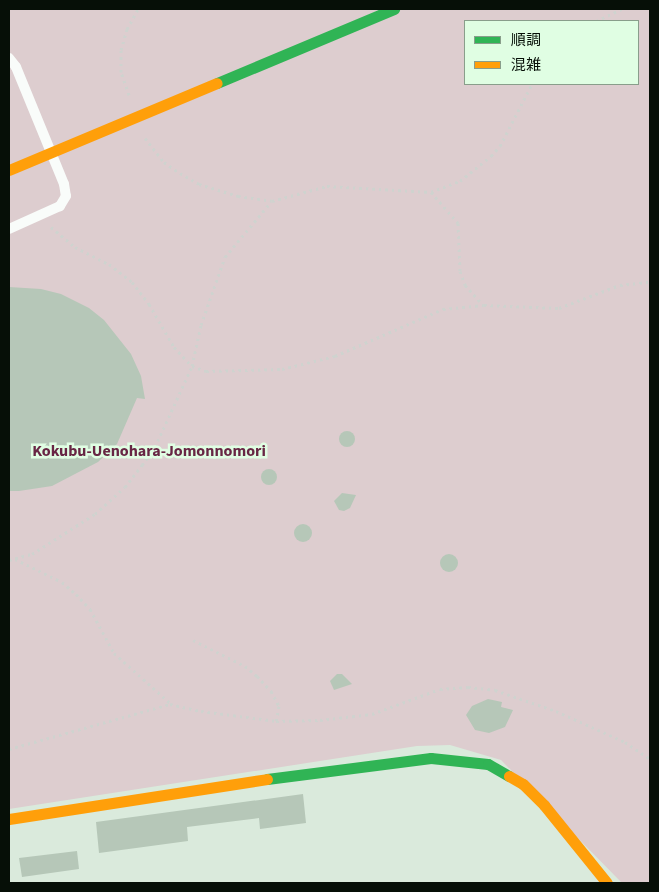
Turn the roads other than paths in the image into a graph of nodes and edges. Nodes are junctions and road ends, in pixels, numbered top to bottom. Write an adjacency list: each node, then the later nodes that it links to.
1 (394, 9): 3 (street)
2 (9, 58): 3 (lane)
3 (50, 153): 4 (street); 5 (lane)
4 (9, 170)
5 (9, 229)
6 (9, 819): 7 (street)
7 (607, 883)

